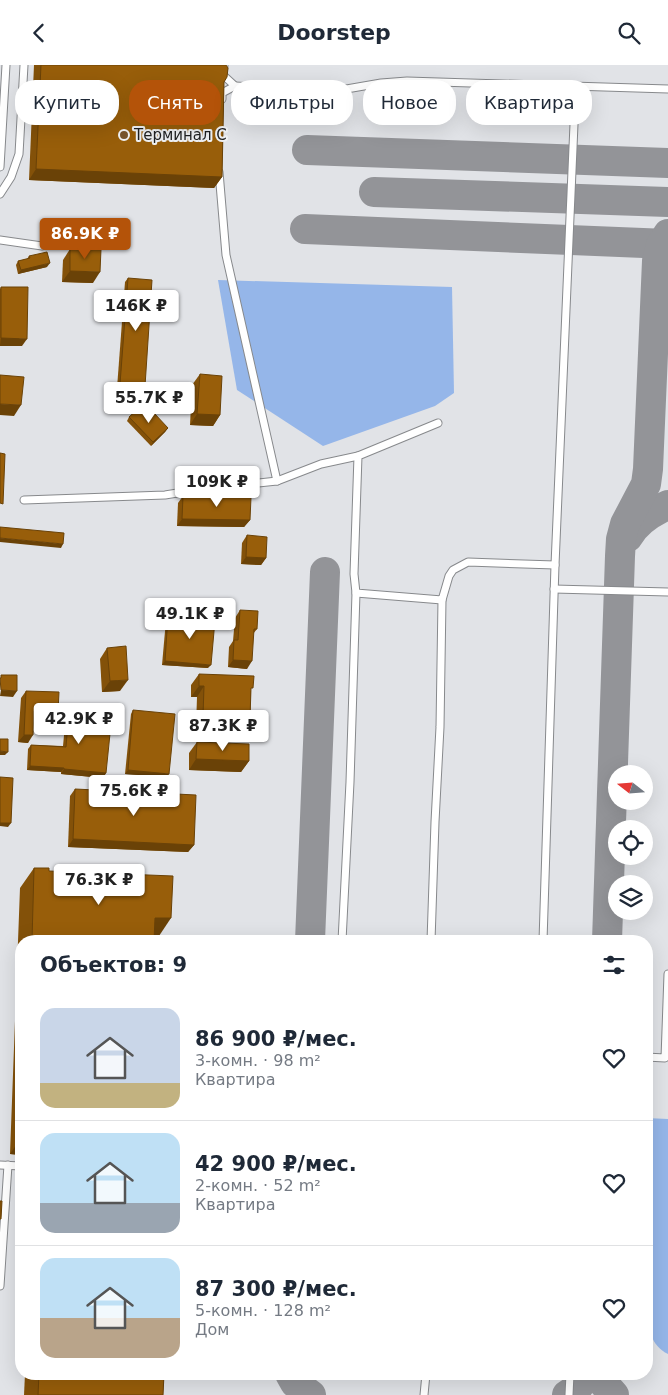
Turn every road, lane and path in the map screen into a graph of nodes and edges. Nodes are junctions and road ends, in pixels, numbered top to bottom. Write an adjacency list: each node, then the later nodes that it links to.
1 (6, 65): 15 (lane)
2 (24, 65): 16 (lane)
3 (224, 65): 4 (lane)
4 (223, 75): 5 (lane); 11 (lane)
5 (231, 82)
6 (466, 83): 9 (lane)
7 (592, 87): 10 (lane)
8 (231, 88): 11 (lane)
9 (353, 88)
10 (668, 89)
11 (222, 93): 12 (lane)
12 (222, 103)
13 (574, 125): 23 (lane)
14 (220, 161): 21 (lane)
15 (0, 167)
16 (0, 194)
17 (0, 240): 18 (lane)
18 (42, 245)
19 (438, 423): 20 (lane)
20 (358, 456): 21 (lane); 26 (lane)
21 (277, 481): 22 (lane)
22 (24, 500)
23 (555, 565): 24 (lane); 27 (lane)
24 (554, 589): 25 (lane); 30 (lane)
25 (668, 592)
26 (356, 593): 27 (lane); 28 (lane)
27 (442, 600): 29 (lane)
28 (342, 935)
29 (430, 935)
30 (543, 935)
31 (668, 974): 33 (lane)
32 (653, 1057): 33 (lane)
33 (666, 1058)
34 (0, 1165): 35 (lane)
35 (8, 1165): 36 (lane); 37 (lane)
36 (15, 1166)
37 (0, 1286)
38 (425, 1380): 40 (lane)
39 (570, 1380): 41 (lane)
40 (424, 1395)
41 (569, 1395)

